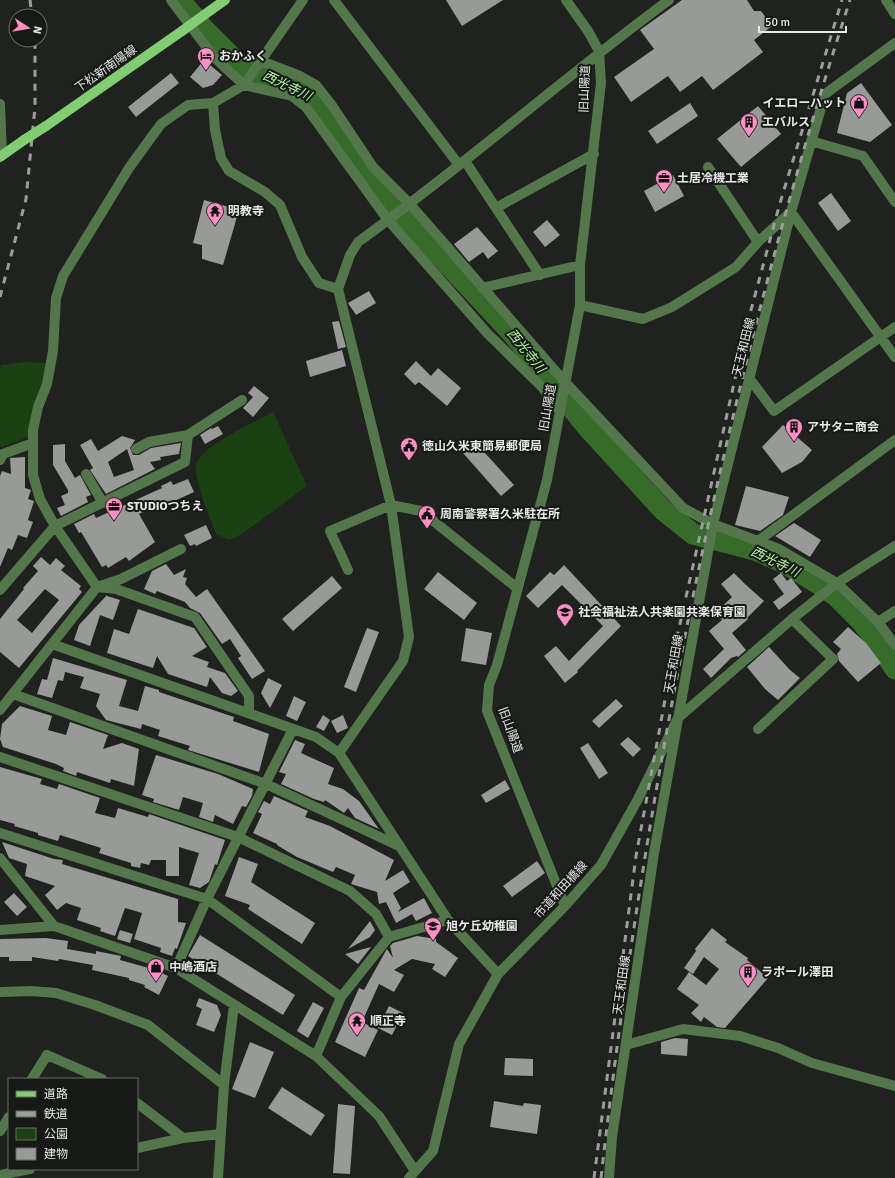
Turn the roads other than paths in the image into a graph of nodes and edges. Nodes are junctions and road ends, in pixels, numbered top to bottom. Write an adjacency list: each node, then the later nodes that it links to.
1 (171, 0): 12 (street)
2 (225, 0): 17 (main road, 下松新南陽線, bridge)
3 (303, 0): 11 (street)
4 (334, 0): 18 (street)
5 (566, 0): 10 (street)
6 (669, 0): 10 (street, 旧山陽道)
7 (886, 0): 8 (street)
8 (895, 14)
9 (895, 43): 15 (street, 天王和田線)
10 (599, 51): 16 (street, 旧山陽道); 18 (street)
11 (261, 61): 12 (street); 21 (street)
12 (244, 85): 13 (street); 24 (street)
13 (214, 102): 29 (street); 40 (street)
14 (0, 104): 17 (street)
15 (811, 141): 20 (street); 23 (street, 天王和田線)
16 (594, 154): 22 (street); 26 (street, 旧山陽道)
17 (1, 156)
18 (462, 163): 21 (street); 22 (street)
19 (708, 167): 25 (street)
20 (895, 202)
21 (409, 203): 24 (street); 28 (street)
22 (496, 208): 27 (street)
23 (791, 212): 25 (street); 32 (street); 34 (street, 天王和田線)
24 (388, 220): 29 (street); 37 (street)
25 (758, 242): 30 (street)
26 (580, 265): 27 (street); 30 (street, 旧山陽道)
27 (540, 275): 28 (street)
28 (482, 288): 35 (street)
29 (338, 290): 45 (street)
30 (580, 305): 35 (street, 旧山陽道)
31 (895, 327): 32 (street)
32 (880, 337): 33 (street); 34 (street)
33 (895, 357)
34 (749, 378): 46 (street, 天王和田線)
35 (566, 382): 37 (street, 旧山陽道); 46 (street)
36 (242, 400): 38 (street)
37 (560, 412): 54 (street, 旧山陽道)
38 (188, 435): 41 (street); 44 (street)
39 (895, 440): 48 (street)
40 (33, 443): 42 (street); 47 (street)
41 (136, 449)
42 (0, 460)
43 (86, 474): 44 (street)
44 (103, 503): 47 (street)
45 (391, 504): 51 (street); 54 (street); 67 (street)
46 (713, 524): 48 (street); 64 (street, 天王和田線)
47 (55, 526): 53 (street); 55 (street)
48 (758, 541): 52 (street)
49 (895, 546): 52 (street)
50 (181, 549): 53 (street)
51 (348, 570)
52 (838, 583): 57 (street); 58 (street)
53 (97, 587): 59 (street); 63 (street)
54 (517, 588): 75 (street, 旧山陽道)
55 (0, 590)
56 (895, 611): 58 (street)
57 (792, 618): 64 (street); 66 (street)
58 (878, 622): 60 (street)
59 (52, 644): 61 (street); 63 (street)
60 (895, 645)
61 (13, 694): 62 (street); 69 (street)
62 (0, 710)
63 (249, 713): 65 (street)
64 (678, 718): 75 (street, 市道和田橋線); 85 (street, 天王和田線)
65 (293, 729): 67 (street); 69 (street)
66 (758, 729)
67 (339, 753): 72 (street)
68 (0, 757): 71 (street)
69 (266, 784): 71 (street); 72 (street)
70 (0, 833): 74 (street)
71 (238, 837): 74 (street); 79 (street)
72 (400, 847): 76 (street)
73 (0, 858): 77 (street)
74 (207, 899): 80 (street); 83 (street)
75 (565, 906): 81 (street, 市道和田橋線)
76 (448, 920): 79 (street); 81 (street)
77 (54, 926): 78 (street); 80 (street)
78 (0, 930)
79 (389, 937): 83 (street)
80 (176, 968): 84 (street)
81 (498, 974): 99 (street, 市道和田橋線)
82 (0, 992): 89 (street)
83 (341, 997): 86 (street)
84 (234, 1005): 86 (street); 89 (street)
85 (626, 1046): 90 (street); 101 (street, 天王和田線)
86 (316, 1056): 99 (street)
87 (33, 1078): 88 (street)
88 (100, 1078)
89 (224, 1085): 94 (street)
90 (895, 1086)
91 (138, 1104): 95 (street)
92 (8, 1119): 93 (street)
93 (0, 1131)
94 (220, 1134): 95 (street); 100 (street)
95 (183, 1138): 96 (street)
96 (138, 1148)
97 (25, 1170): 98 (street)
98 (0, 1175)
99 (412, 1175)
100 (218, 1178)
101 (609, 1178)

